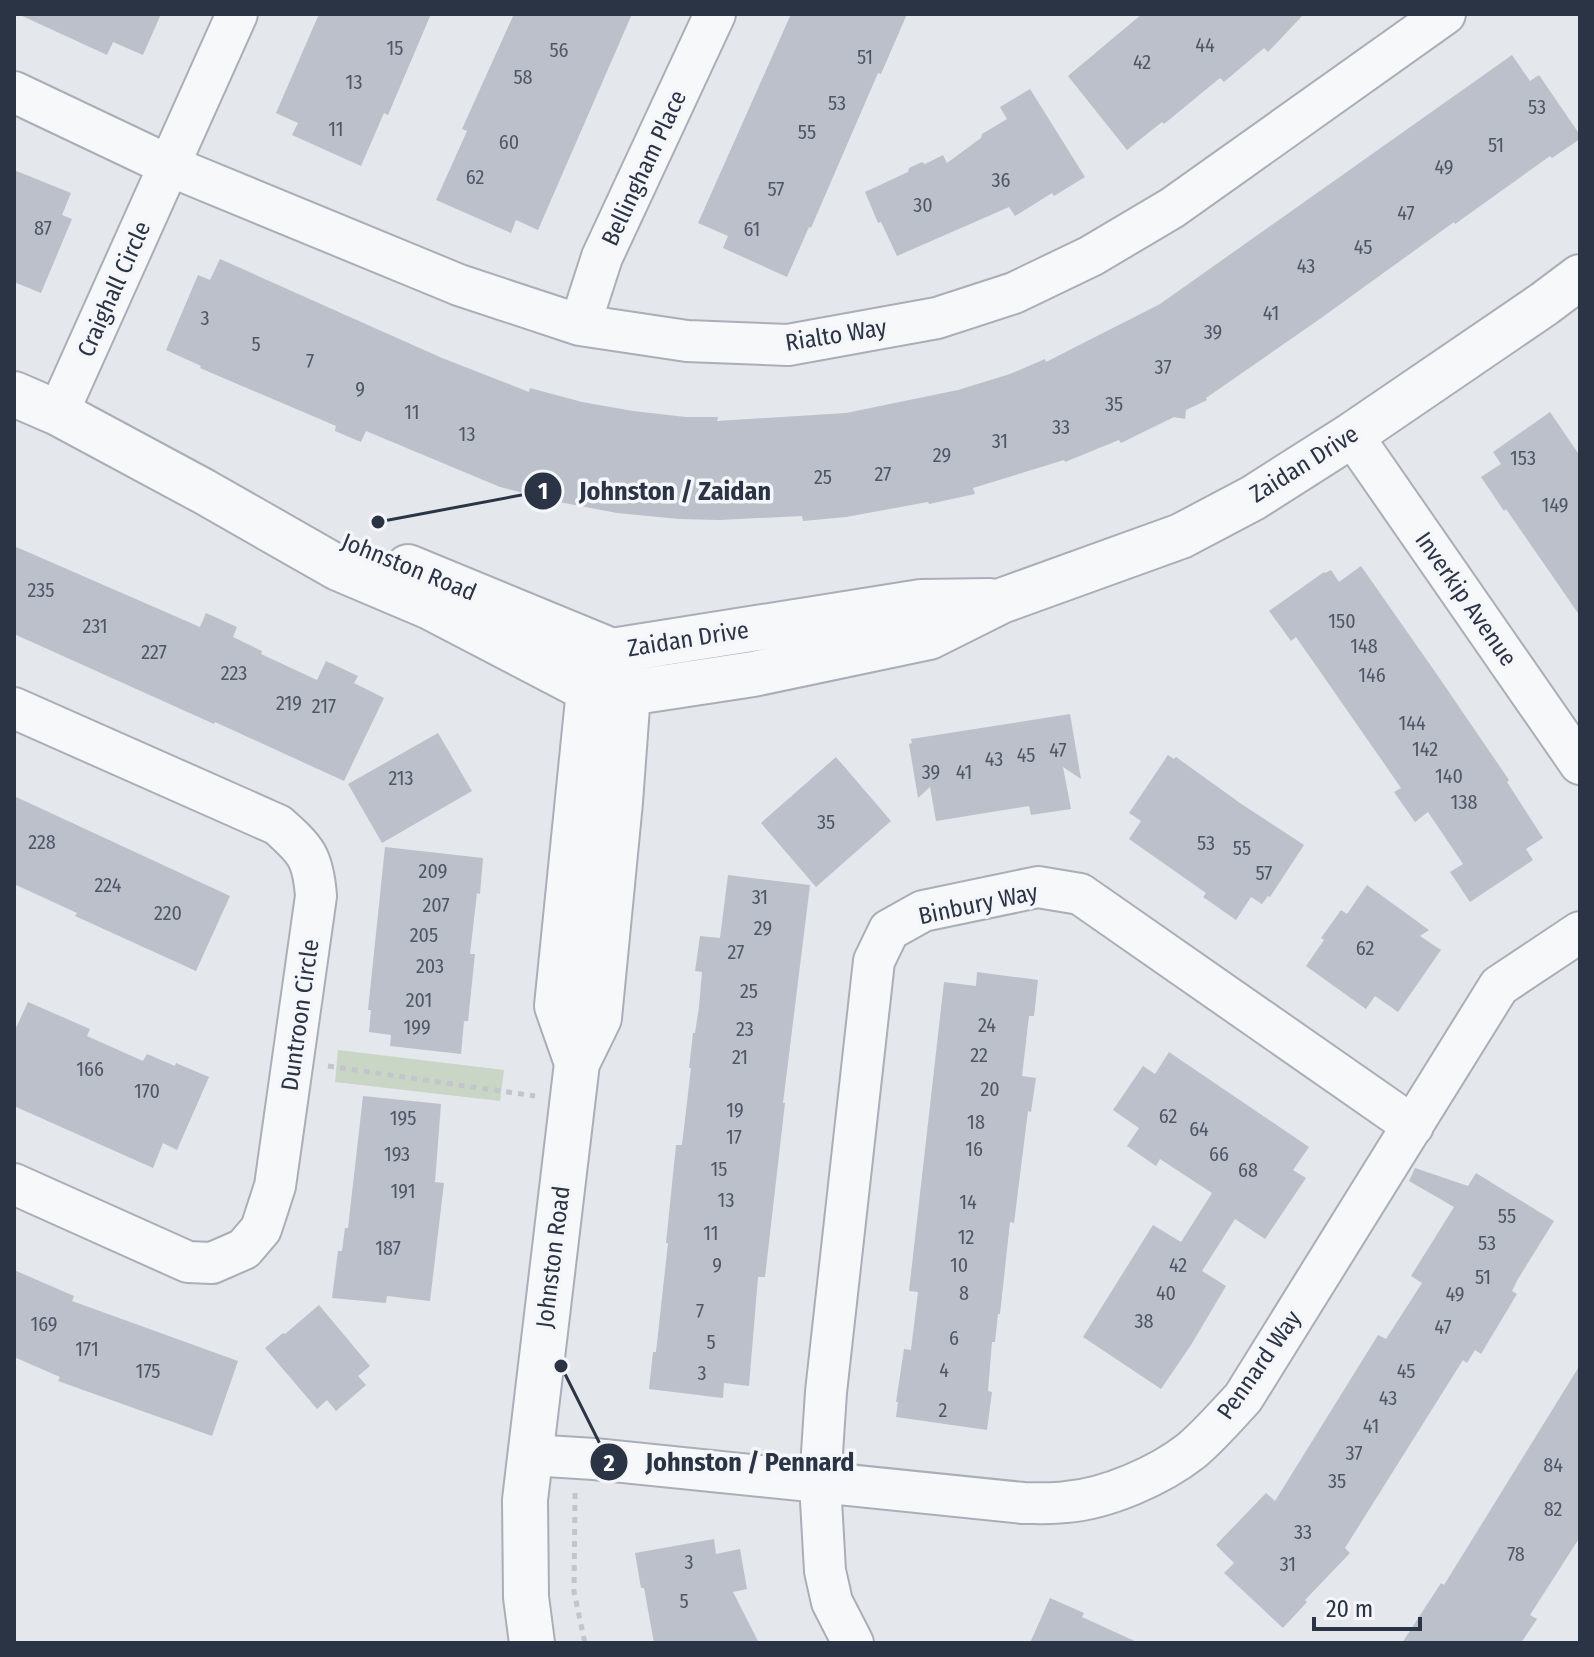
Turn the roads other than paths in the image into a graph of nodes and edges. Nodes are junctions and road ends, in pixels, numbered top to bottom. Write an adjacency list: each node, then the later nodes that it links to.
1 (237, 14): 5 (street, Craighall Circle)
2 (715, 14): 7 (street, Bellingham Place)
3 (1445, 14): 7 (street, Rialto Way)
4 (14, 92): 5 (street)
5 (170, 166): 7 (street, Rialto Way); 9 (street, Craighall Circle)
6 (1580, 277): 10 (street, Zaidan Drive)
7 (580, 325)
8 (14, 394): 9 (street, Johnston Road)
9 (58, 413): 11 (street, Johnston Road)
10 (1352, 435): 12 (street, Zaidan Drive); 16 (street, Inverkip Avenue)
11 (203, 491): 13 (street, Johnston Road); 14 (street, Johnston Road)
12 (1001, 601): 13 (street, Zaidan Drive); 14 (street, Zaidan Drive)
13 (612, 651): 14 (street, Johnston Road)
14 (609, 692): 20 (street, Johnston Road)
15 (14, 708): 19 (street, Duntroon Circle)
16 (1580, 764)
17 (1580, 932): 18 (street, Pennard Way)
18 (1413, 1126): 21 (street, Pennard Way); 21 (street, Binbury Way)
19 (14, 1184)
20 (530, 1455): 21 (street, Pennard Way); 22 (street, Johnston Road)
21 (820, 1483): 23 (street)
22 (532, 1643)
23 (853, 1643)

